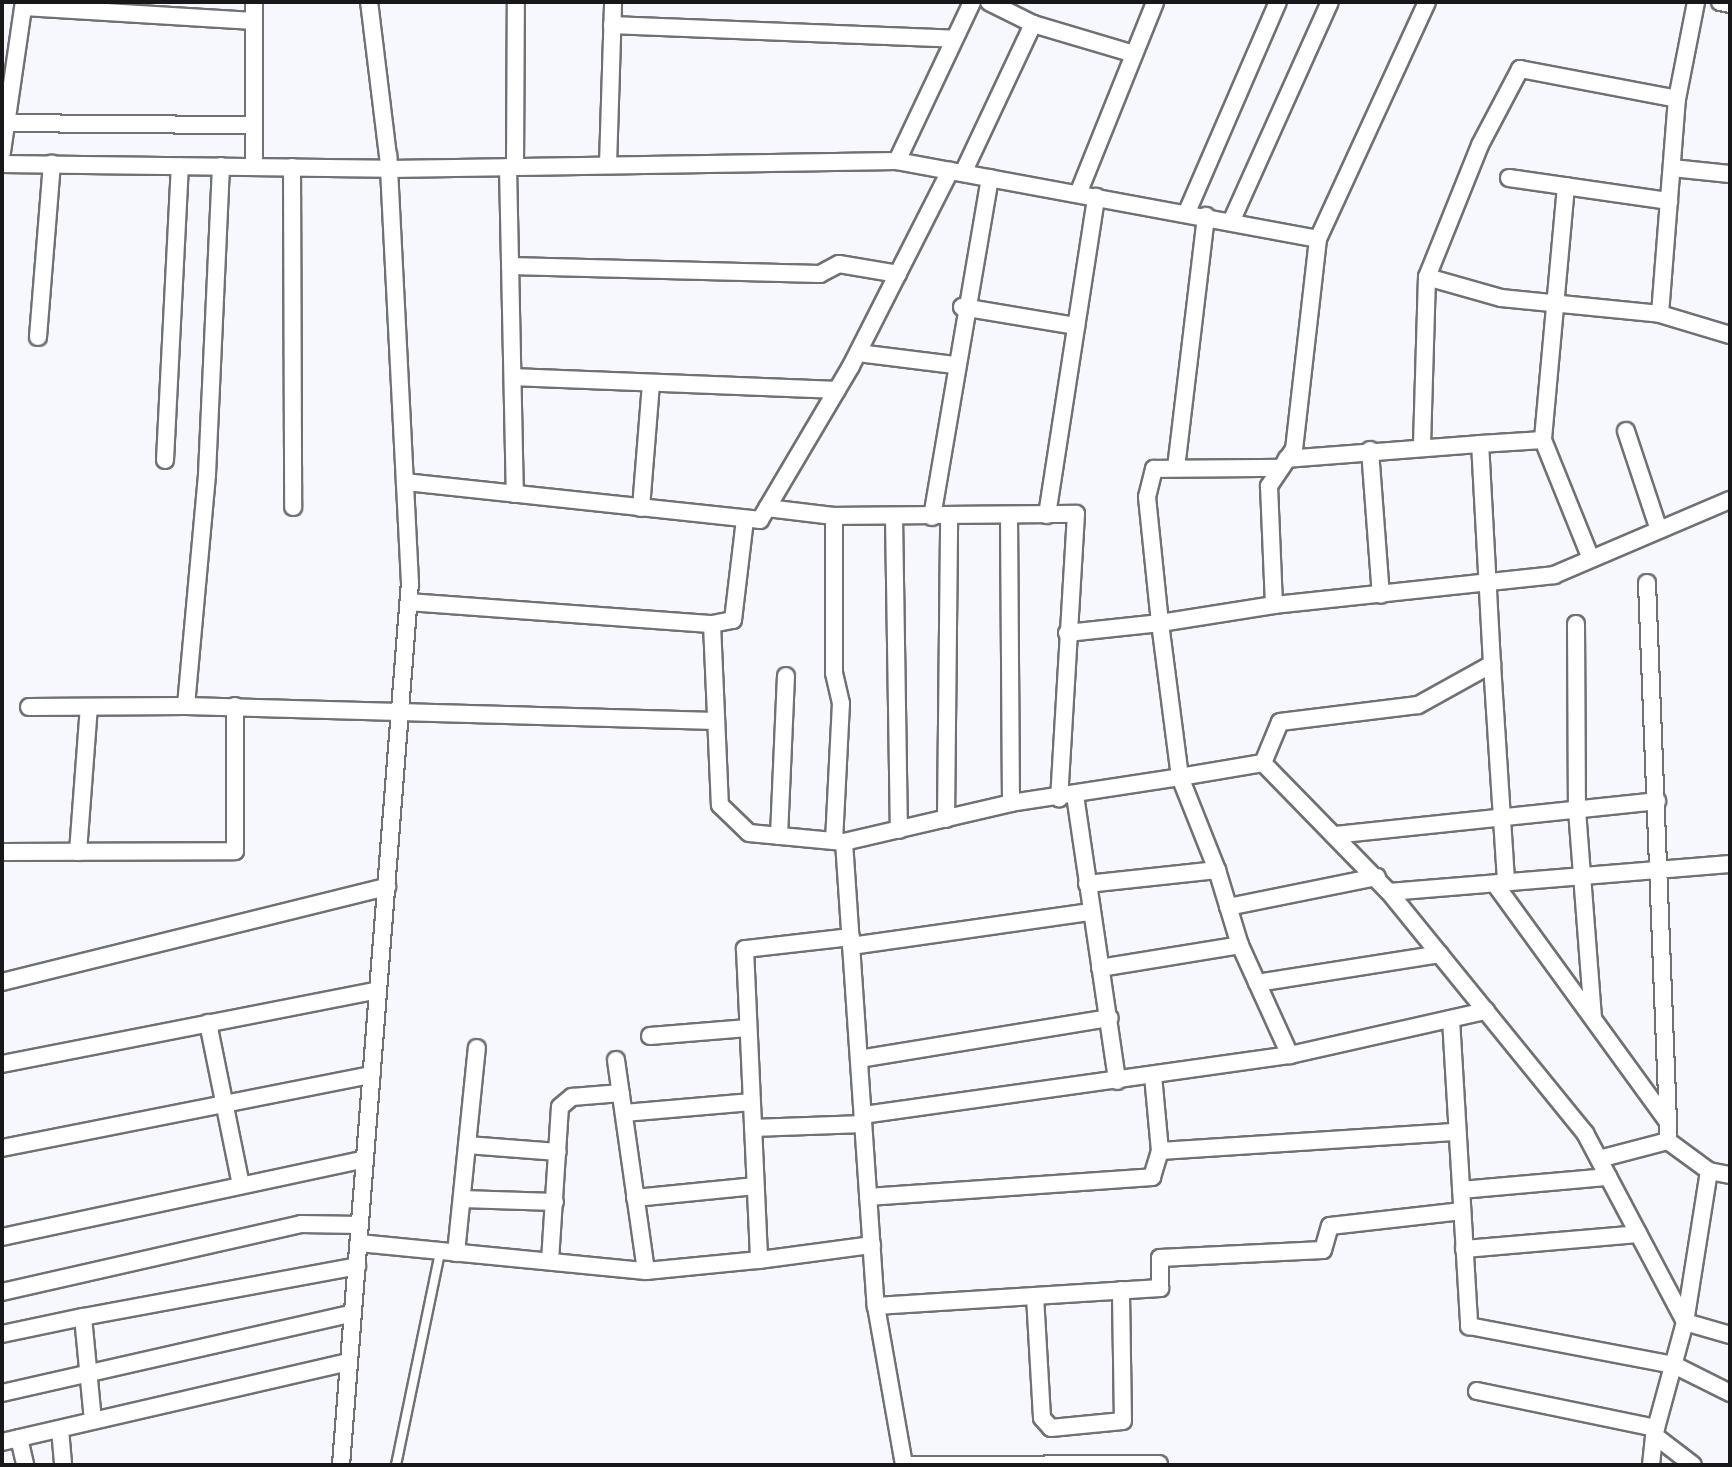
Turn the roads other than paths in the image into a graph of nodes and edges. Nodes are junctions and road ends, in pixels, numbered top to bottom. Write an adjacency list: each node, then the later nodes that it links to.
1 (254, 2): 15 (street)
2 (369, 2): 34 (street)
3 (516, 2): 32 (street)
4 (613, 2): 17 (street)
5 (972, 2): 18 (street)
6 (989, 2): 16 (street)
7 (1155, 2): 19 (street)
8 (1278, 2): 43 (street)
9 (1330, 2): 45 (street)
10 (1427, 2): 46 (street)
11 (1696, 2): 20 (street)
12 (1720, 2): 14 (street)
13 (24, 4): 15 (street); 21 (street)
14 (1730, 4)
15 (254, 21): 22 (street)
16 (1033, 24): 19 (street); 35 (street)
17 (612, 25): 18 (street); 27 (street)
18 (954, 39): 24 (street)
19 (1134, 54): 40 (street)
20 (1677, 99): 33 (street); 49 (street)
21 (4, 122): 22 (street); 23 (street)
22 (254, 125): 30 (street)
23 (2, 152)
24 (897, 161): 27 (street); 35 (street)
25 (2, 164): 26 (street)
26 (52, 164): 28 (street); 55 (street)
27 (608, 165): 32 (street)
28 (180, 166): 29 (street); 66 (street)
29 (221, 166): 30 (street); 94 (street)
30 (254, 167): 31 (street)
31 (292, 167): 34 (street); 72 (street)
32 (512, 167): 34 (street); 47 (street)
33 (1672, 168): 36 (street); 42 (street)
34 (388, 169): 69 (street)
35 (956, 172): 37 (street); 48 (street)
36 (1730, 174)
37 (990, 178): 40 (street); 51 (street)
38 (1509, 178): 39 (street)
39 (1566, 186): 42 (street); 50 (street)
40 (1078, 194): 41 (street)
41 (1096, 197): 43 (street); 53 (street)
42 (1669, 201): 52 (street)
43 (1187, 212): 44 (street)
44 (1206, 216): 45 (street); 68 (street)
45 (1231, 222): 46 (street)
46 (1318, 239): 67 (street)
47 (510, 266): 48 (street); 58 (street)
48 (898, 274): 56 (street)
49 (1427, 277): 50 (street); 64 (street)
50 (1556, 304): 52 (street); 62 (street)
51 (962, 307): 53 (street); 57 (street)
52 (1660, 314): 54 (street)
53 (1076, 326): 75 (street)
54 (1730, 335)
55 (38, 337)
56 (858, 353): 57 (street); 60 (street)
57 (954, 365): 79 (street)
58 (513, 377): 59 (street); 70 (street)
59 (651, 383): 60 (street); 73 (street)
60 (837, 390): 74 (street)
61 (1626, 431): 81 (street)
62 (1543, 440): 63 (street); 82 (street)
63 (1480, 444): 64 (street); 84 (street)
64 (1422, 445): 65 (street)
65 (1370, 450): 67 (street); 85 (street)
66 (165, 460)
67 (1284, 464): 68 (street); 87 (street)
68 (1176, 468): 88 (street)
69 (405, 482): 70 (street); 86 (street)
70 (515, 494): 73 (street)
71 (1730, 500): 81 (street)
72 (293, 507)
73 (641, 508): 80 (street)
74 (767, 508): 76 (street); 80 (street)
75 (1047, 515): 78 (street); 91 (street)
76 (834, 516): 77 (street); 111 (street)
77 (894, 516): 79 (street); 108 (street)
78 (1009, 516): 79 (street); 104 (street)
79 (941, 517): 107 (street)
80 (745, 519): 89 (street)
81 (1659, 530): 82 (street)
82 (1591, 559): 84 (street)
83 (1647, 583): 103 (street)
84 (1488, 586): 85 (street); 92 (street)
85 (1381, 595): 87 (street)
86 (409, 602): 89 (street); 98 (street)
87 (1274, 605): 88 (street)
88 (1160, 623): 91 (street); 101 (street)
89 (712, 624): 99 (street)
90 (1576, 624): 105 (street)
91 (1067, 633): 102 (street)
92 (1492, 664): 100 (street); 106 (street)
93 (786, 676): 110 (street)
94 (186, 706): 95 (street); 97 (street)
95 (235, 706): 98 (street); 113 (street)
96 (29, 707): 97 (street)
97 (89, 707): 113 (street)
98 (400, 709): 99 (street); 121 (street)
99 (716, 721): 110 (street)
100 (1263, 763): 101 (street); 109 (street)
101 (1180, 777): 102 (street); 115 (street)
102 (1067, 797): 104 (street); 120 (street)
103 (1657, 801): 105 (street); 116 (street)
104 (1011, 803): 107 (street)
105 (1577, 810): 106 (street); 117 (street)
106 (1500, 816): 109 (street); 119 (street)
107 (946, 819): 108 (street)
108 (899, 830): 111 (street)
109 (1334, 835): 118 (street)
110 (779, 836): 111 (street)
111 (839, 842): 125 (street)
112 (2, 852): 113 (street)
113 (78, 852)
114 (1730, 864): 116 (street)
115 (1217, 870): 120 (street); 123 (street)
116 (1661, 870): 117 (street); 152 (street)
117 (1582, 876): 119 (street); 133 (street)
118 (1377, 877): 122 (street); 123 (street)
119 (1500, 883): 122 (street); 133 (street)
120 (1087, 884): 124 (street)
121 (387, 887): 129 (street); 131 (street)
122 (1389, 892): 127 (street)
123 (1228, 907): 126 (street)
124 (1091, 912): 125 (street); 128 (street)
125 (851, 942): 137 (street); 141 (street)
126 (1240, 945): 128 (street); 130 (street)
127 (1440, 954): 130 (street); 132 (street)
128 (1100, 968): 134 (street)
129 (2, 982)
130 (1257, 983): 140 (street)
131 (378, 990): 136 (street); 144 (street)
132 (1486, 1011): 135 (street); 161 (street)
133 (1593, 1017): 152 (street)
134 (1110, 1018): 141 (street); 146 (street)
135 (1451, 1019): 140 (street); 154 (street)
136 (208, 1023): 143 (street); 149 (street)
137 (748, 1028): 138 (street); 148 (street)
138 (650, 1036)
139 (477, 1048): 156 (street)
140 (1290, 1055): 145 (street)
141 (859, 1059): 151 (street)
142 (616, 1060): 147 (street)
143 (2, 1064)
144 (372, 1075): 149 (street); 160 (street)
145 (1153, 1076): 146 (street); 158 (street)
146 (1117, 1081): 151 (street)
147 (621, 1093): 150 (street); 159 (street)
148 (752, 1102): 150 (street); 153 (street)
149 (224, 1105): 157 (street); 165 (street)
150 (624, 1113): 169 (street)
151 (863, 1120): 153 (street); 168 (street)
152 (1668, 1122): 155 (street)
153 (753, 1128): 166 (street)
154 (1457, 1132): 158 (street); 167 (street)
155 (1668, 1141): 161 (street); 162 (street)
156 (467, 1145): 159 (street); 170 (street)
157 (2, 1148)
158 (1160, 1151): 168 (street)
159 (558, 1152): 171 (street)
160 (365, 1159): 165 (street); 173 (street)
161 (1599, 1159): 164 (street)
162 (1709, 1171): 163 (street); 190 (street)
163 (1730, 1175)
164 (1608, 1177): 167 (street); 174 (street)
165 (241, 1185): 175 (street)
166 (755, 1186): 169 (street); 180 (street)
167 (1461, 1190): 172 (street)
168 (868, 1197): 177 (street)
169 (635, 1198): 183 (street)
170 (462, 1199): 171 (street); 179 (street)
171 (555, 1202): 181 (street)
172 (1462, 1211): 178 (street); 184 (street)
173 (360, 1225): 176 (street); 185 (street)
174 (1638, 1234): 178 (street); 190 (street)
175 (2, 1237)
176 (359, 1243): 179 (street); 182 (street)
177 (872, 1245): 180 (street); 187 (street)
178 (1464, 1249): 194 (street)
179 (448, 1252): 181 (street); 208 (lane)
180 (759, 1260): 183 (street)
181 (550, 1261): 183 (street)
182 (357, 1266): 188 (street); 189 (street)
183 (646, 1271)
184 (1121, 1290): 186 (street); 186 (street)
185 (2, 1292)
186 (1035, 1296): 187 (street)
187 (876, 1306): 209 (street)
188 (353, 1313): 193 (street); 195 (street)
189 (83, 1317): 191 (street); 195 (street)
190 (1685, 1322): 192 (street); 194 (street)
191 (2, 1334)
192 (1730, 1335)
193 (349, 1362): 199 (street); 207 (street)
194 (1674, 1365): 198 (street); 201 (street)
195 (88, 1374): 197 (street); 199 (street)
196 (1477, 1391): 201 (street)
197 (2, 1393)
198 (1730, 1393)
199 (93, 1421): 200 (street)
200 (60, 1429): 202 (street); 206 (street)
201 (1655, 1432): 210 (street); 211 (street)
202 (19, 1438): 203 (street); 205 (street)
203 (2, 1442)
204 (1159, 1464): 209 (street)
205 (25, 1465)
206 (63, 1465)
207 (341, 1465)
208 (396, 1465)
209 (904, 1465)
210 (1651, 1465)
211 (1693, 1465)

